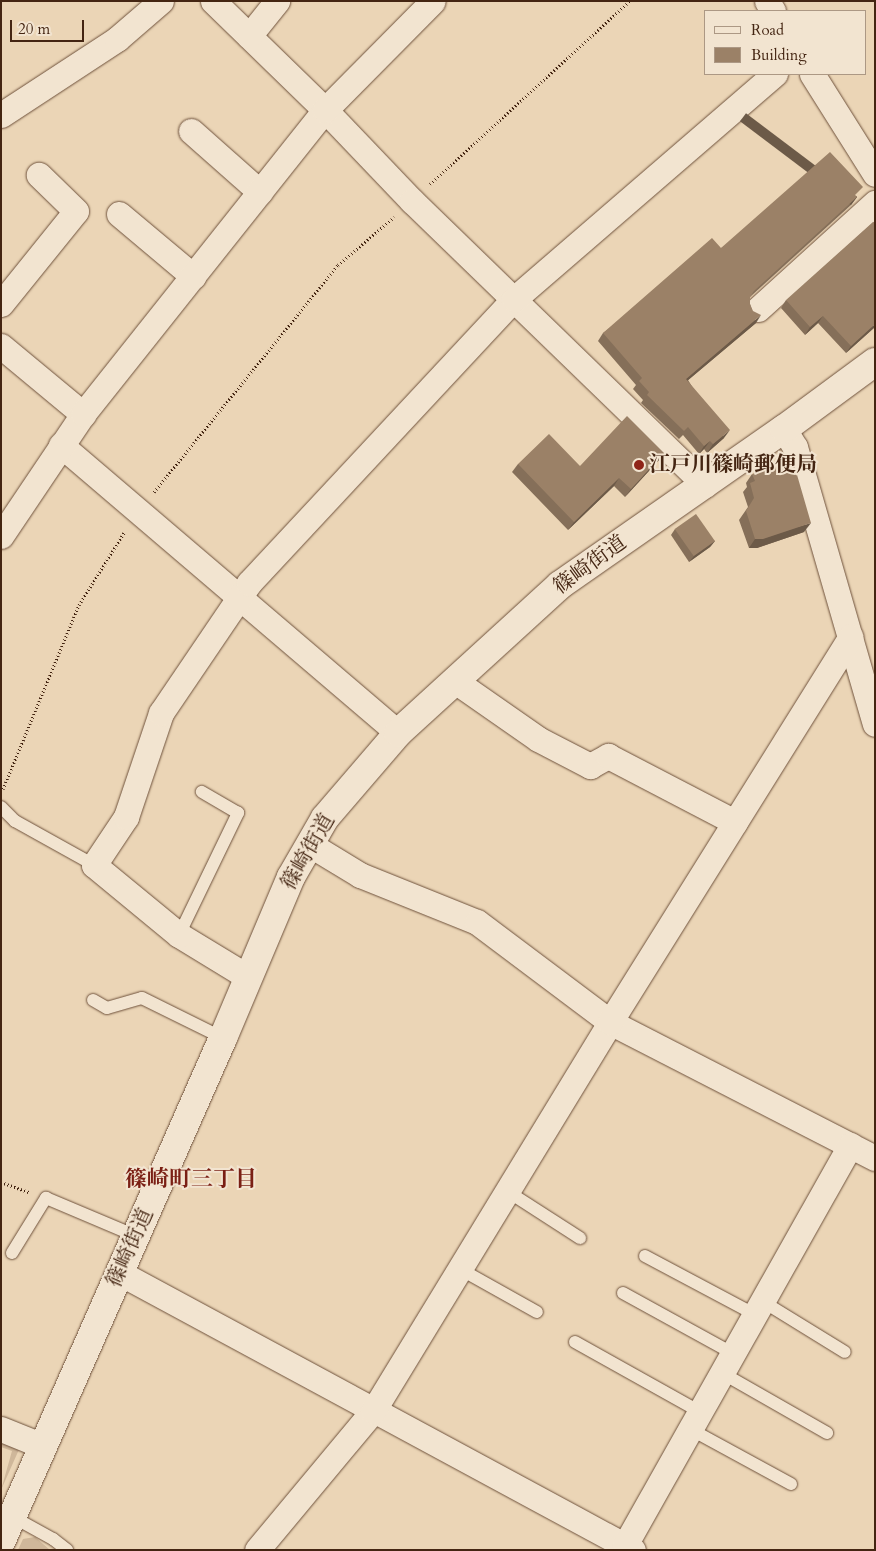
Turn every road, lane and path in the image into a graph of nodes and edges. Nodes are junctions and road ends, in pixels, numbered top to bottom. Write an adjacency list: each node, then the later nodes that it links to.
1 (161, 1): 10 (street)
2 (213, 1): 6 (street)
3 (277, 1): 6 (street)
4 (433, 1): 9 (street)
5 (630, 1): 15 (path)
6 (249, 36): 9 (street)
7 (773, 75): 19 (street)
8 (813, 75): 13 (street)
9 (325, 110): 14 (street); 15 (street)
10 (1, 115)
11 (191, 131): 14 (street)
12 (39, 174): 20 (street)
13 (875, 174)
14 (260, 192): 18 (street)
15 (412, 201): 19 (street); 28 (path)
16 (875, 203): 21 (street)
17 (118, 214): 18 (street)
18 (193, 276): 24 (street)
19 (514, 299): 27 (street); 30 (street)
20 (1, 304)
21 (758, 309)
22 (1, 346): 24 (street)
23 (875, 362): 25 (street, 篠崎街道)
24 (83, 414): 26 (street)
25 (784, 429): 27 (street, 篠崎街道); 31 (street)
26 (61, 445): 28 (street); 29 (street)
27 (704, 485): 32 (street, 篠崎街道)
28 (139, 511): 30 (street); 36 (path)
29 (1, 536)
30 (239, 596): 34 (street); 40 (street)
31 (851, 638): 33 (street); 38 (street)
32 (455, 680): 34 (street, 篠崎街道); 38 (street)
33 (875, 724)
34 (398, 733): 39 (street, 篠崎街道)
35 (202, 792): 41 (lane)
36 (1, 795)
37 (1, 807): 40 (lane)
38 (735, 822): 44 (street)
39 (309, 844): 42 (street, 篠崎街道); 44 (street)
40 (94, 865): 41 (street)
41 (179, 935): 42 (street)
42 (248, 977): 45 (street, 篠崎街道)
43 (93, 1000): 45 (lane)
44 (610, 1022): 46 (street); 49 (street)
45 (223, 1038): 51 (street, 篠崎街道)
46 (850, 1145): 47 (street); 58 (street)
47 (875, 1158)
48 (1, 1182): 50 (path)
49 (507, 1191): 52 (lane); 55 (street)
50 (46, 1198): 51 (lane); 53 (lane)
51 (136, 1236): 56 (street, 篠崎街道)
52 (580, 1238)
53 (12, 1253)
54 (645, 1256): 58 (lane)
55 (460, 1269): 59 (lane); 63 (street)
56 (118, 1272): 63 (street); 67 (street, 篠崎街道)
57 (623, 1293): 62 (lane)
58 (758, 1308): 61 (lane); 62 (street)
59 (537, 1312)
60 (575, 1342): 64 (lane)
61 (845, 1352)
62 (727, 1363): 64 (street); 66 (lane)
63 (373, 1411): 71 (street); 73 (street)
64 (695, 1420): 68 (lane); 71 (street)
65 (1, 1428): 67 (street)
66 (827, 1433)
67 (43, 1446): 69 (street, 篠崎街道)
68 (791, 1484)
69 (13, 1517): 70 (street, 篠崎街道); 72 (lane)
70 (1, 1542)
71 (626, 1548)
72 (67, 1550)
73 (257, 1550)

